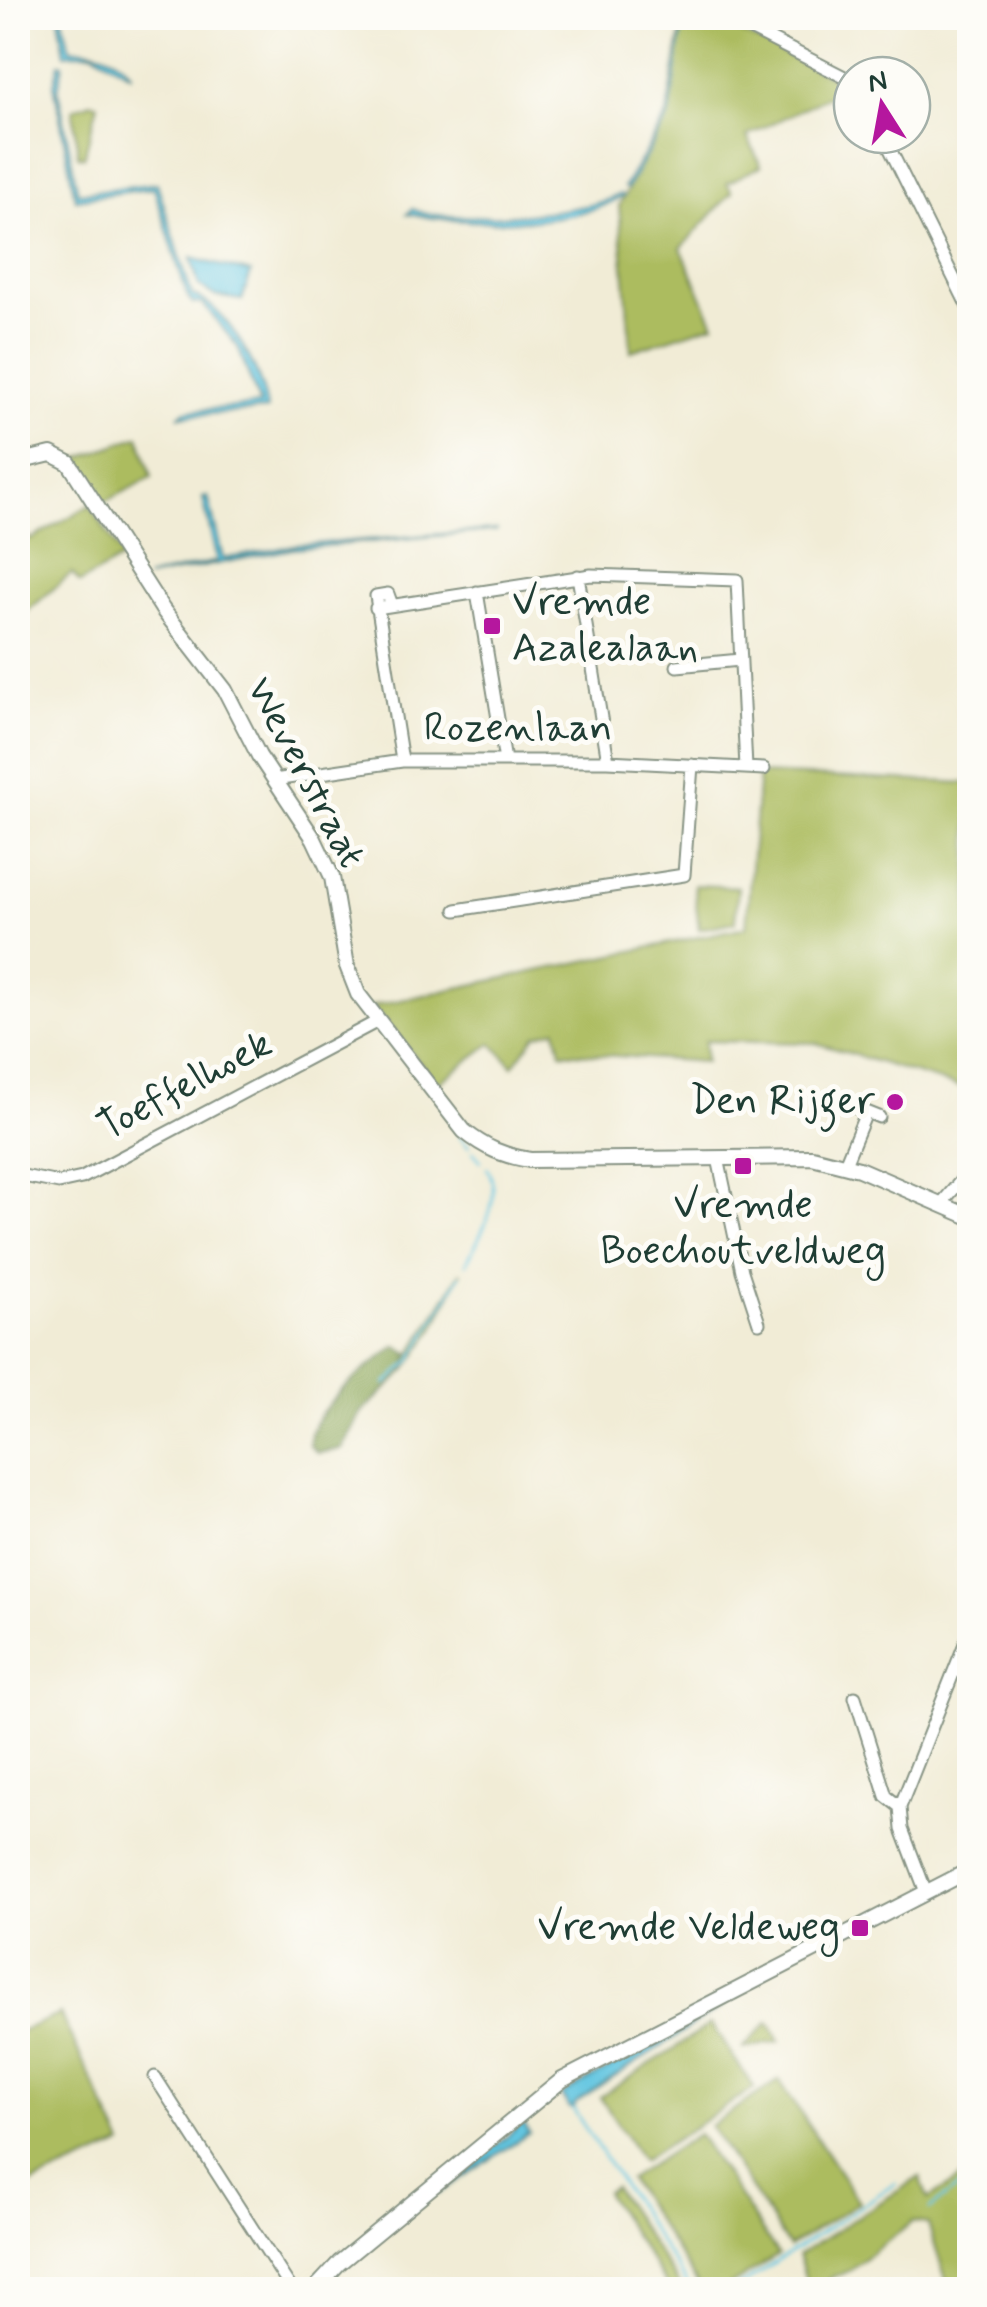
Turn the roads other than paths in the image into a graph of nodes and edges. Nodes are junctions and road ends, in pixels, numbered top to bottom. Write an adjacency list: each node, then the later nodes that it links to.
1 (728, 18): 2 (street)
2 (832, 70)
3 (894, 155): 4 (street)
4 (970, 312)
5 (18, 462): 16 (street, Weverstraat)
6 (578, 576): 7 (street); 8 (street); 12 (street)
7 (477, 592): 10 (street); 11 (street)
8 (740, 660): 9 (street); 14 (street)
9 (677, 666)
10 (505, 760): 11 (street, Rozenlaan); 12 (street, Rozenlaan)
11 (402, 761): 16 (street, Rozenlaan)
12 (608, 761): 13 (street, Rozenlaan)
13 (692, 766): 14 (street, Rozenlaan); 17 (street)
14 (746, 768): 15 (street, Rozenlaan)
15 (764, 769)
16 (274, 780): 18 (street, Weverstraat)
17 (456, 910)
18 (378, 1021): 20 (street, Weverstraat); 23 (street, Toeffelhoek)
19 (840, 1101): 21 (street)
20 (718, 1158): 21 (street, Weverstraat); 26 (street)
21 (845, 1164): 24 (street, Weverstraat)
22 (970, 1170): 24 (street)
23 (18, 1175)
24 (941, 1204): 25 (street, Weverstraat)
25 (970, 1217)
26 (759, 1322)
27 (970, 1631): 29 (street)
28 (856, 1697): 29 (street)
29 (900, 1807): 31 (street)
30 (970, 1870): 31 (street)
31 (926, 1892): 34 (street)
32 (155, 2077): 33 (street)
33 (292, 2290)
34 (314, 2290)

